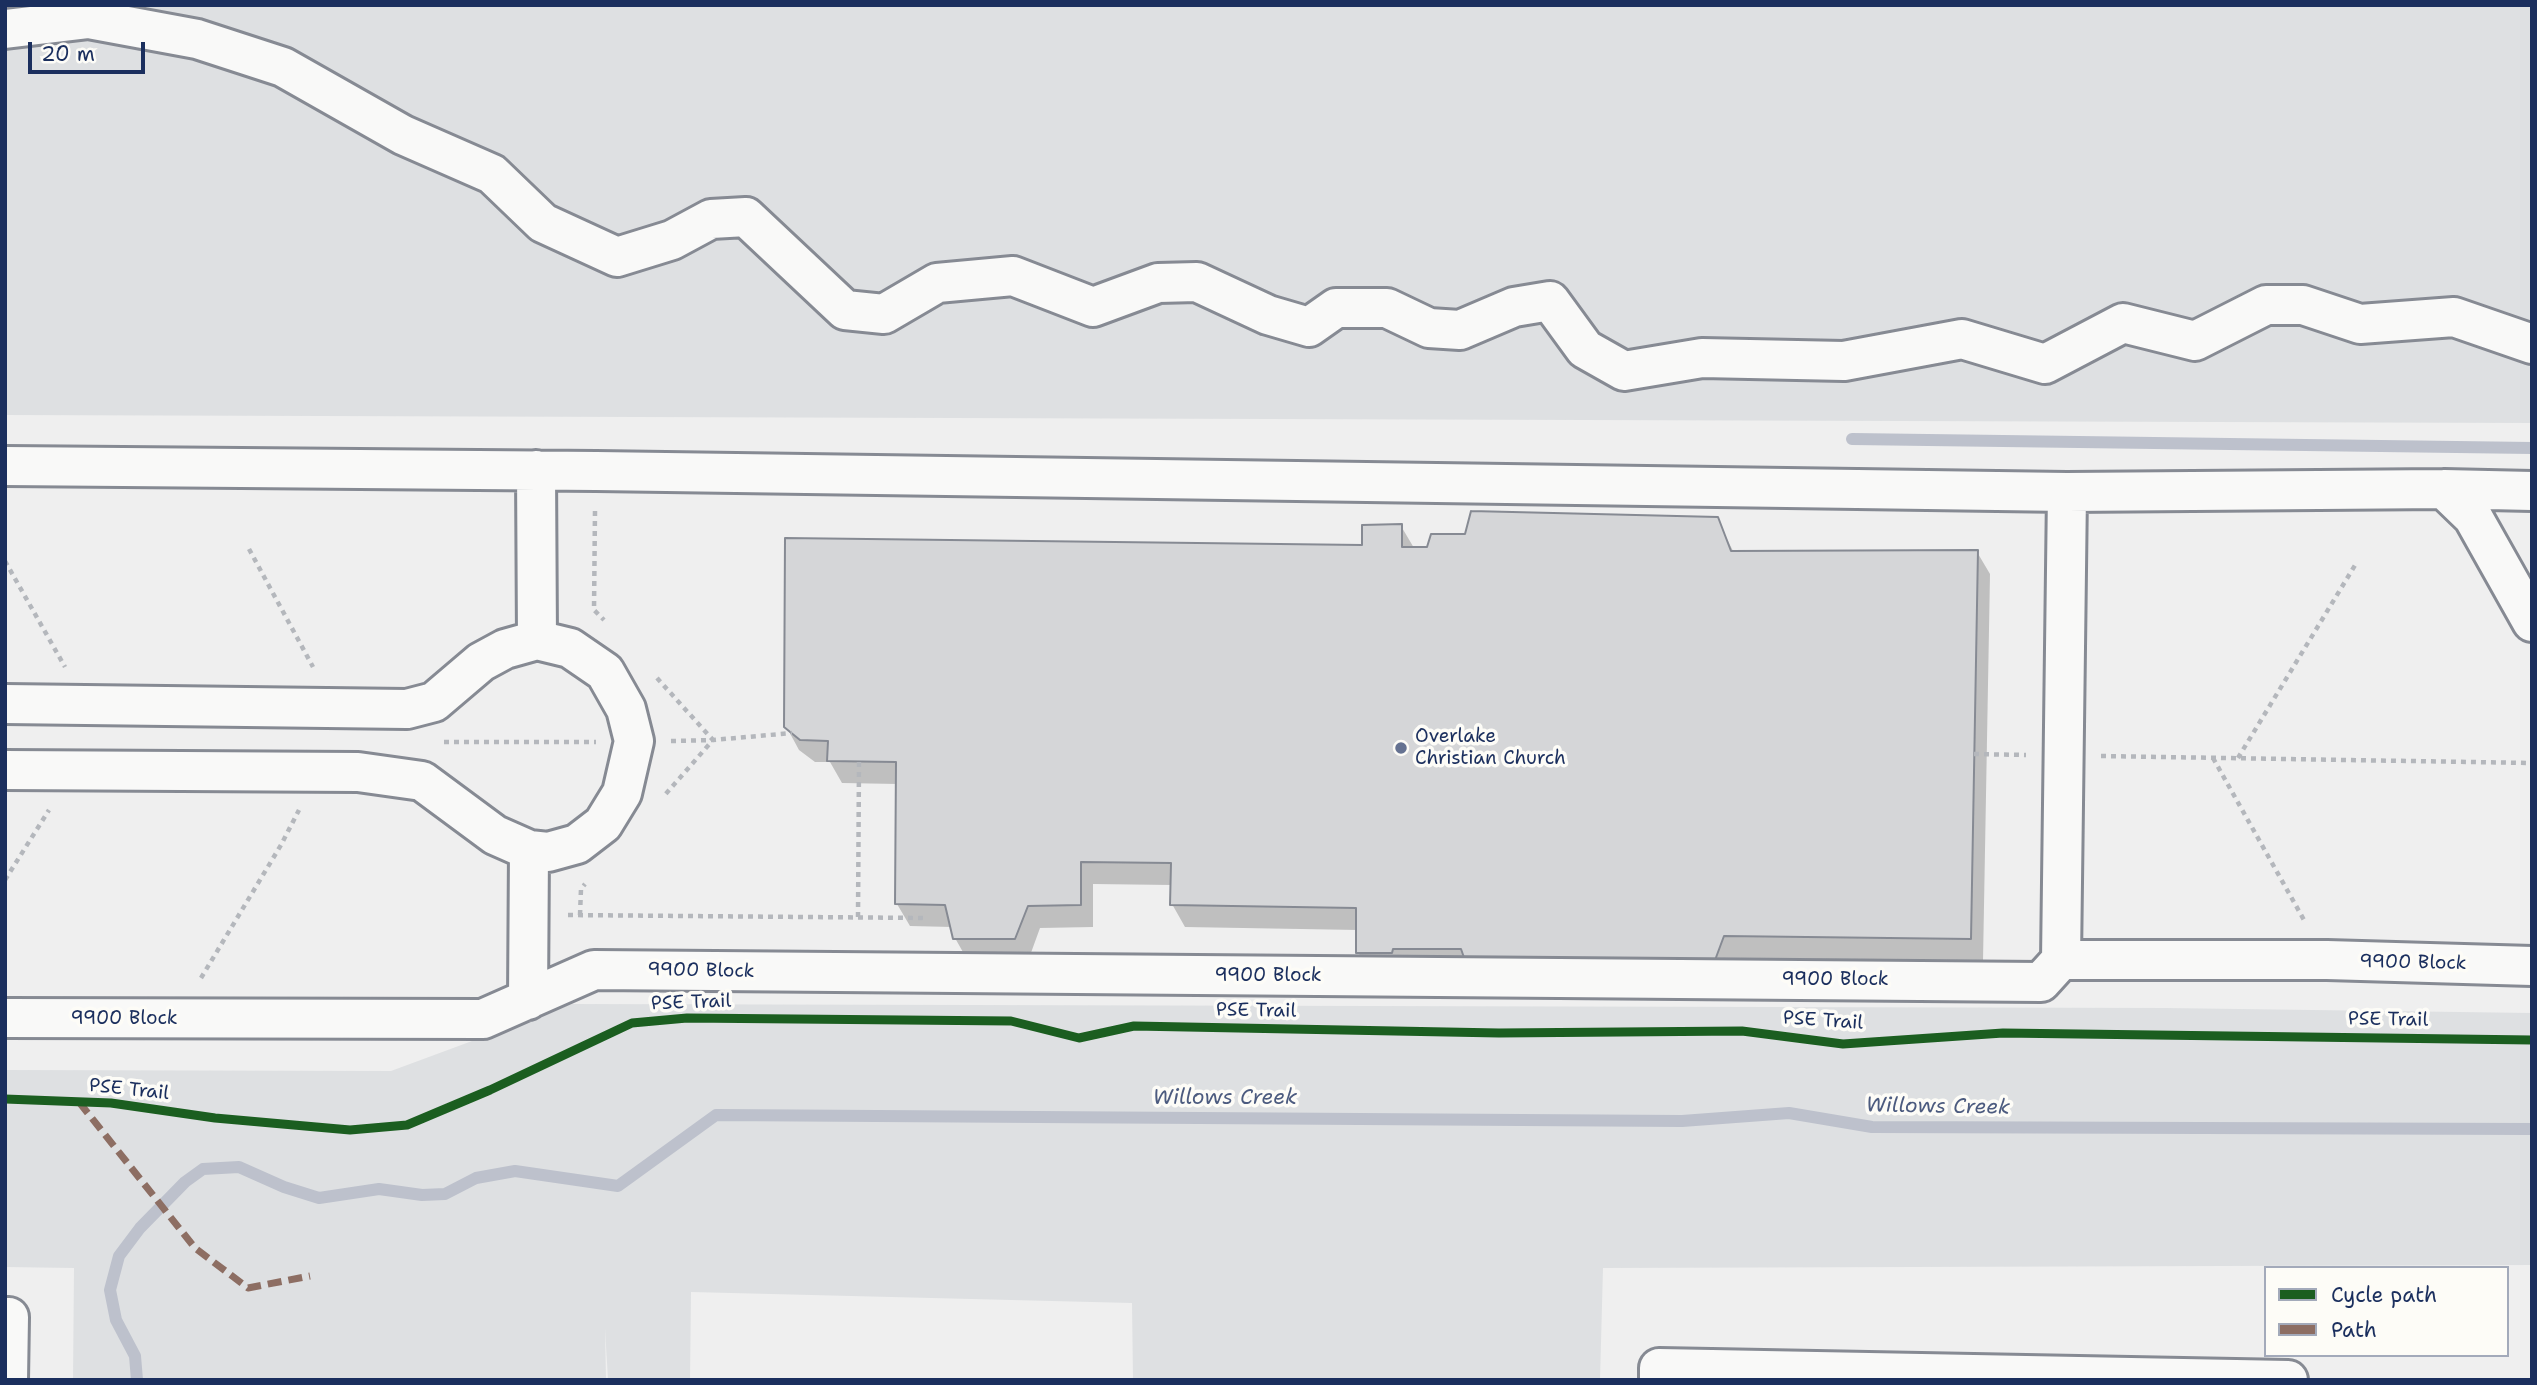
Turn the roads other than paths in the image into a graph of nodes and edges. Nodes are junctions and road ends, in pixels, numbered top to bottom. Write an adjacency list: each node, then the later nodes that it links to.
1 (5, 29): 2 (lane)
2 (2532, 344)
3 (5, 467): 4 (lane)
4 (536, 471): 7 (lane); 9 (lane)
5 (2444, 489): 6 (lane); 7 (lane); 8 (lane)
6 (2532, 491)
7 (2067, 492): 13 (lane)
8 (2532, 622)
9 (537, 640): 10 (lane); 12 (lane)
10 (5, 704)
11 (5, 770): 12 (lane)
12 (529, 850): 15 (lane)
13 (2061, 960): 14 (lane, 9900 Block); 15 (lane, 9900 Block)
14 (2532, 966)
15 (528, 1000): 16 (lane, 9900 Block)
16 (5, 1018)
17 (5, 1317): 18 (lane)
18 (8, 1380)
19 (1659, 1380): 20 (lane)
20 (2288, 1380)

